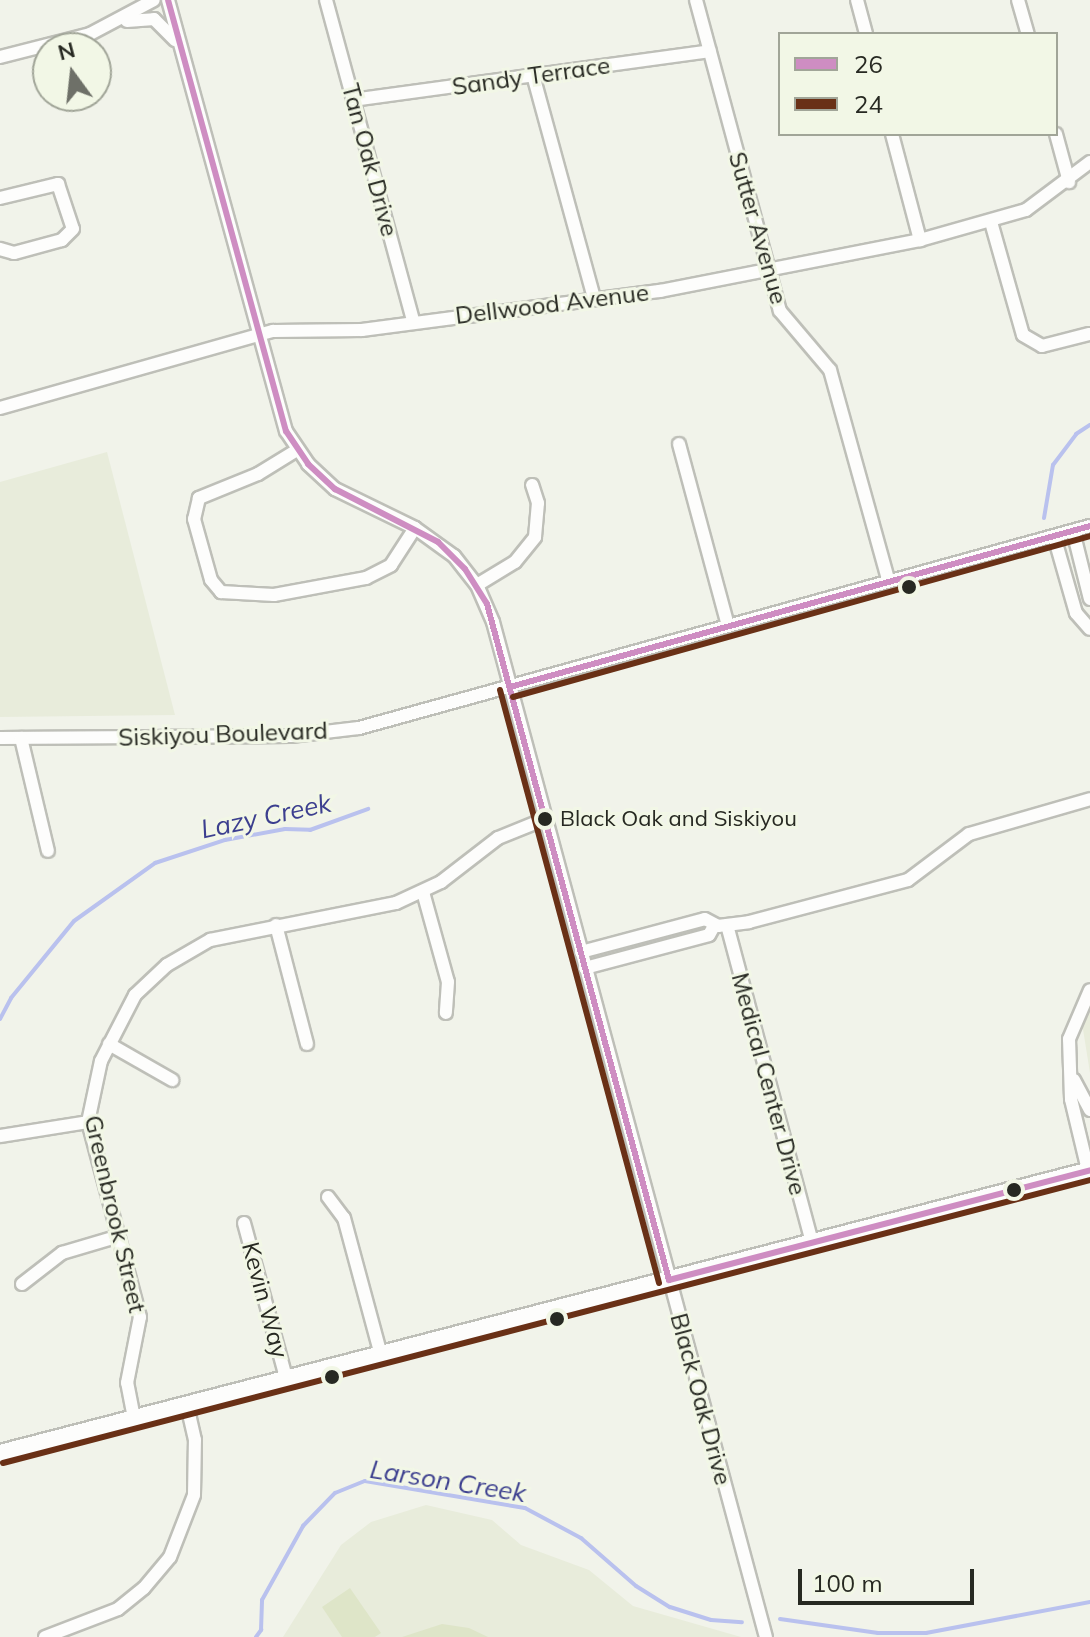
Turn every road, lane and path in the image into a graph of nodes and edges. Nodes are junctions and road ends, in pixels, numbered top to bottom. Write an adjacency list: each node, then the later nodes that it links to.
1 (154, 0): 7 (street)
2 (168, 0): 10 (street, Black Oak Drive)
3 (326, 0): 14 (street, Tan Oak Drive)
4 (696, 0): 11 (street, Sutter Avenue)
5 (857, 0): 8 (street)
6 (1018, 0): 9 (street)
7 (109, 27): 10 (street); 12 (street)
8 (865, 32)
9 (1027, 32)
10 (182, 51): 27 (street, Black Oak Drive)
11 (710, 51): 13 (street, Sandy Terrace); 23 (street, Sutter Avenue)
12 (0, 57)
13 (533, 75): 14 (street, Sandy Terrace); 24 (street)
14 (353, 100): 25 (street, Tan Oak Drive)
15 (893, 136): 21 (street)
16 (1057, 136): 18 (street)
17 (1090, 162): 18 (street, Dellwood Avenue)
18 (1069, 182): 20 (street, Dellwood Avenue)
19 (0, 198): 22 (street)
20 (991, 222): 21 (street, Dellwood Avenue); 26 (street)
21 (920, 240): 23 (street, Dellwood Avenue)
22 (0, 249)
23 (768, 271): 24 (street, Dellwood Avenue); 36 (street, Sutter Avenue)
24 (594, 298): 25 (street, Dellwood Avenue)
25 (413, 321): 27 (street, Dellwood Avenue)
26 (1089, 334)
27 (258, 335): 28 (street, Dellwood Avenue); 30 (street, Black Oak Drive)
28 (0, 408)
29 (679, 444): 39 (street)
30 (297, 450): 33 (street, Black Oak Drive); 33 (street)
31 (532, 485): 37 (street)
32 (1090, 526): 34 (street, Siskiyou Boulevard)
33 (415, 528): 37 (street, Black Oak Drive)
34 (1073, 531): 35 (street, Siskiyou Boulevard); 38 (street)
35 (1054, 536): 36 (street, Siskiyou Boulevard); 40 (street)
36 (888, 579): 39 (street, Siskiyou Boulevard)
37 (477, 585): 41 (street, Black Oak Drive)
38 (1090, 599)
39 (727, 622): 41 (street, Siskiyou Boulevard)
40 (1090, 629)
41 (510, 687): 43 (street, Siskiyou Boulevard); 45 (street, Black Oak Drive)
42 (0, 738): 43 (street, Siskiyou Boulevard)
43 (21, 738): 46 (street)
44 (1090, 799): 49 (street)
45 (545, 819): 47 (street, Greenbrook Street); 50 (street, Black Oak Drive)
46 (48, 851)
47 (423, 892): 48 (street, Greenbrook Street); 53 (street)
48 (276, 925): 54 (street, Greenbrook Street); 55 (street)
49 (720, 925): 50 (street); 51 (street); 65 (street, Medical Center Drive)
50 (581, 952): 51 (street, Black Oak Drive)
51 (585, 968): 66 (street, Black Oak Drive)
52 (1090, 990): 57 (street)
53 (446, 1013)
54 (109, 1044): 56 (street); 59 (street, Greenbrook Street)
55 (307, 1044)
56 (172, 1080)
57 (1074, 1080): 58 (street); 61 (street)
58 (1090, 1110)
59 (88, 1122): 60 (street); 64 (street, Greenbrook Street)
60 (0, 1136)
61 (1089, 1170): 65 (main road)
62 (328, 1197): 68 (street)
63 (244, 1223): 69 (street, Kevin Way)
64 (119, 1236): 67 (street); 71 (street, Greenbrook Street)
65 (812, 1242): 66 (main road)
66 (669, 1280): 68 (main road); 74 (street, Black Oak Drive)
67 (22, 1284)
68 (381, 1355): 69 (main road)
69 (286, 1378): 70 (main road)
70 (187, 1404): 71 (main road); 73 (street)
71 (134, 1418): 72 (main road)
72 (0, 1453)
73 (45, 1637)
74 (766, 1637)

